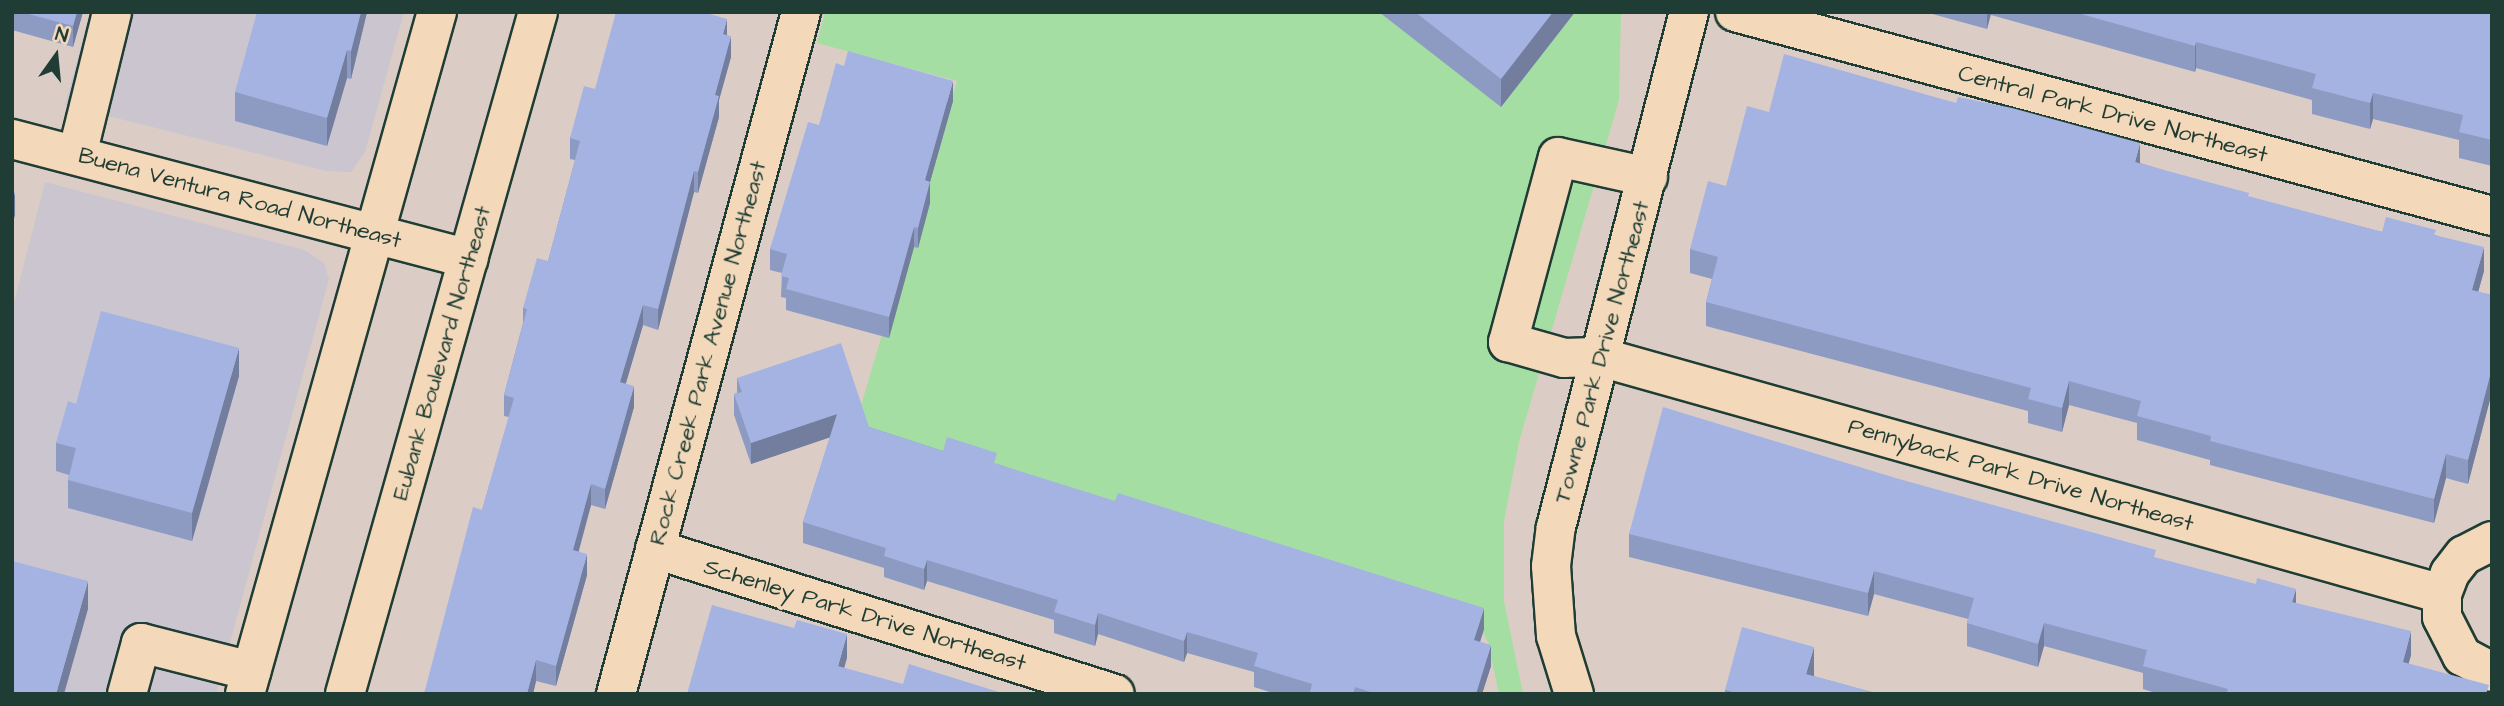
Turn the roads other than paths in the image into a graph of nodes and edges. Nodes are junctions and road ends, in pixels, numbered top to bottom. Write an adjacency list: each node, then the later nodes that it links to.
1 (112, 12): 8 (street)
2 (437, 12): 11 (street)
3 (538, 12): 12 (street, Eubank Boulevard Northeast)
4 (801, 12): 15 (street, Rock Creek Park Avenue Northeast)
5 (1689, 12): 9 (street, Towne Park Drive Northeast)
6 (1735, 12): 10 (street, Central Park Drive Northeast)
7 (12, 139): 8 (street, Buena Ventura Road Northeast)
8 (76, 155): 11 (street, Buena Ventura Road Northeast)
9 (1648, 177): 13 (street, Towne Park Drive Northeast); 13 (street, Pennyback Park Drive Northeast)
10 (2492, 216)
11 (377, 234): 12 (street, Buena Ventura Road Northeast); 18 (street)
12 (468, 259): 20 (street, Eubank Boulevard Northeast)
13 (1600, 357): 16 (street, Pennyback Park Drive Northeast); 23 (street, Towne Park Drive Northeast)
14 (2492, 541): 16 (street)
15 (655, 550): 21 (street, Rock Creek Park Avenue Northeast); 22 (street, Schenley Park Drive Northeast)
16 (2442, 594): 17 (street)
17 (2492, 672)
18 (248, 682): 19 (street)
19 (127, 694)
20 (345, 694)
21 (615, 694)
22 (1115, 694)
23 (1574, 694)

